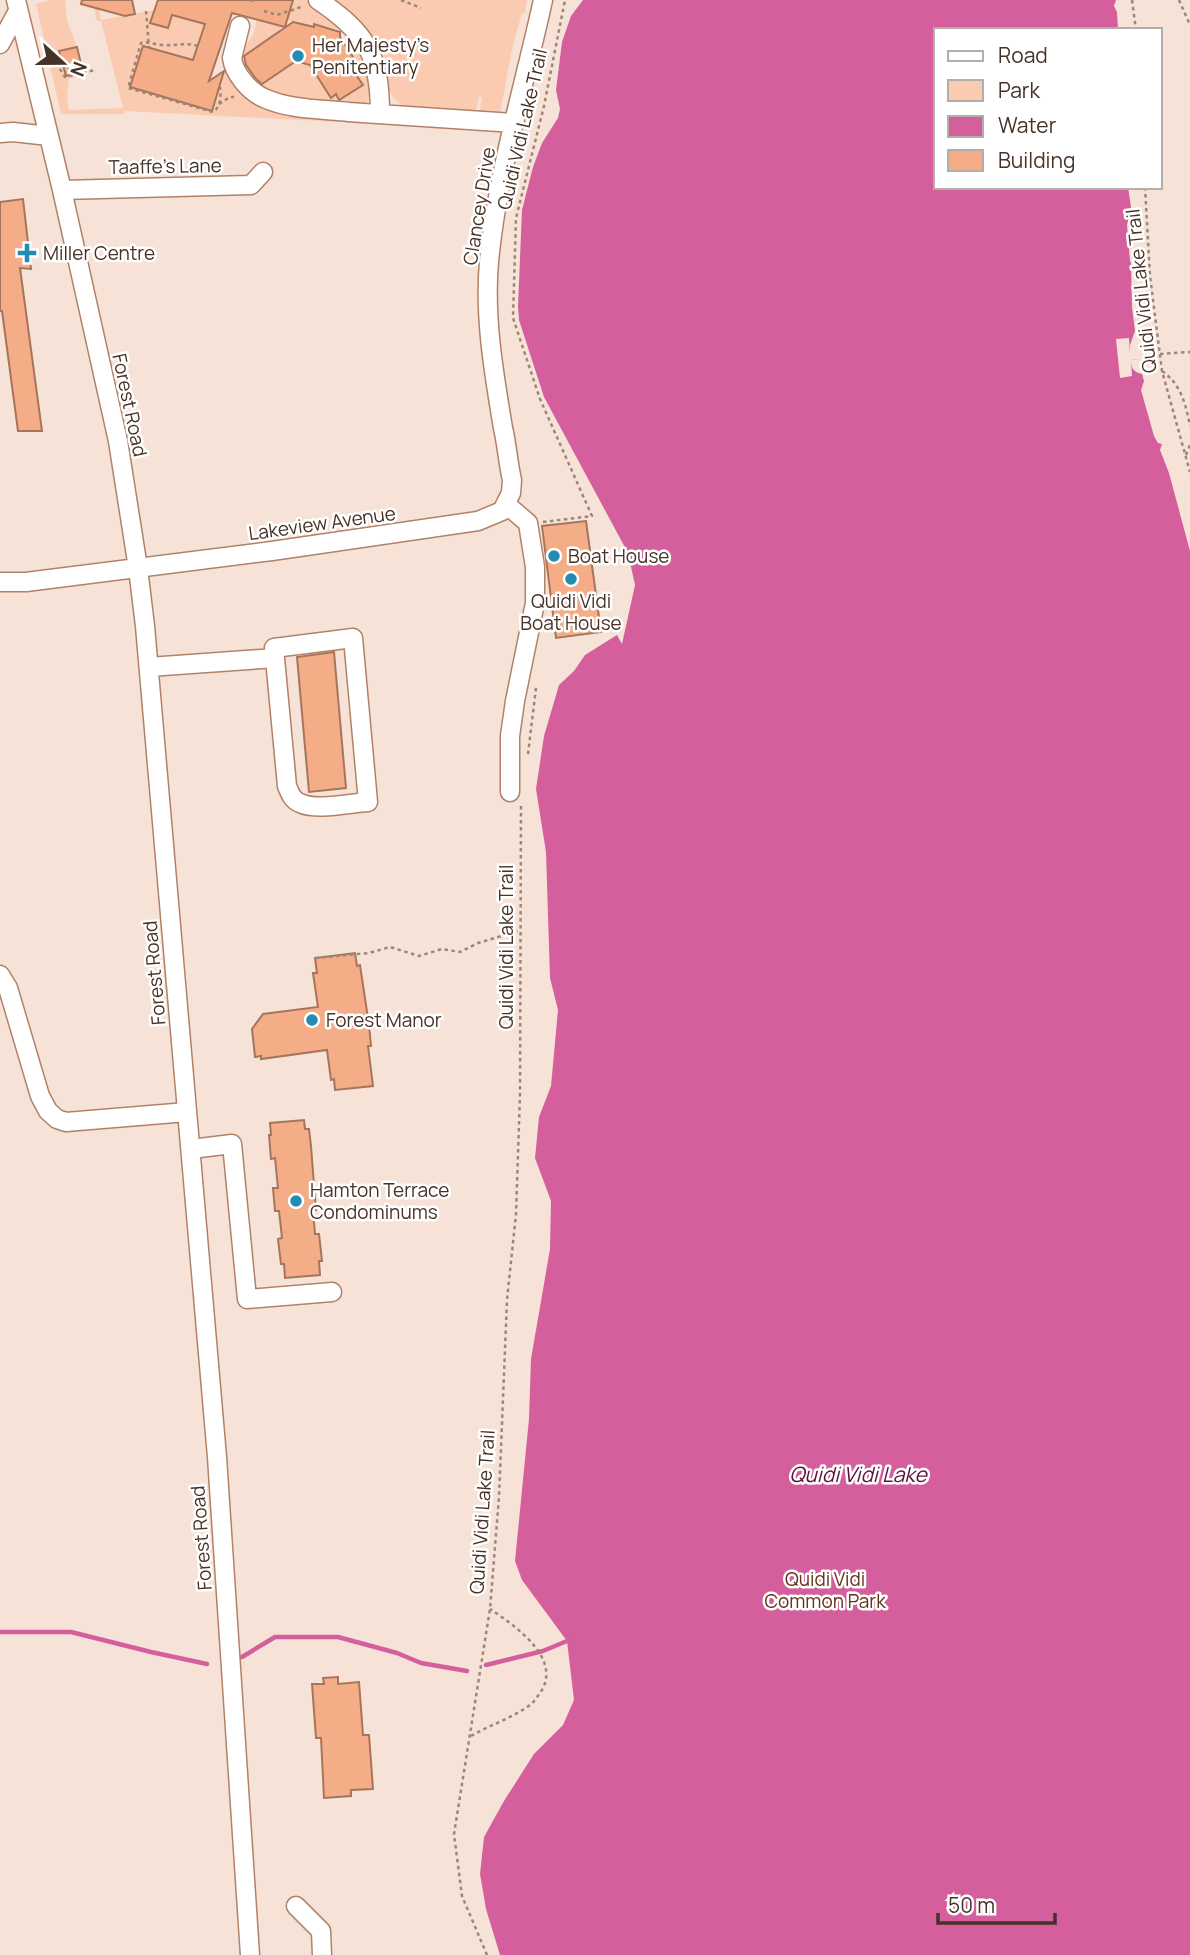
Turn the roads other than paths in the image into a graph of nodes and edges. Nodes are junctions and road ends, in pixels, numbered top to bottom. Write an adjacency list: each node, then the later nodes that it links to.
1 (1, 0): 4 (street)
2 (318, 0): 7 (street)
3 (543, 0): 8 (street, Clancey Drive)
4 (17, 5): 6 (street); 10 (street, Forest Road)
5 (240, 26): 7 (street)
6 (0, 44)
7 (380, 114): 8 (street)
8 (514, 123): 13 (street, Clancey Drive)
9 (0, 133): 10 (street)
10 (49, 136): 12 (street, Forest Road)
11 (262, 172): 12 (street, Taaffe's Lane)
12 (62, 190): 14 (street, Forest Road)
13 (507, 505): 14 (street, Lakeview Avenue); 18 (street)
14 (138, 568): 15 (street, Lakeview Avenue); 17 (street, Forest Road)
15 (0, 582)
16 (275, 658): 16 (street); 17 (street)
17 (149, 667): 20 (street, Forest Road)
18 (516, 794)
19 (0, 975): 20 (street)
20 (187, 1112): 21 (street, Forest Road)
21 (191, 1149): 22 (street); 24 (street, Forest Road)
22 (332, 1293)
23 (296, 1906): 25 (street)
24 (250, 1955)
25 (322, 1955)

